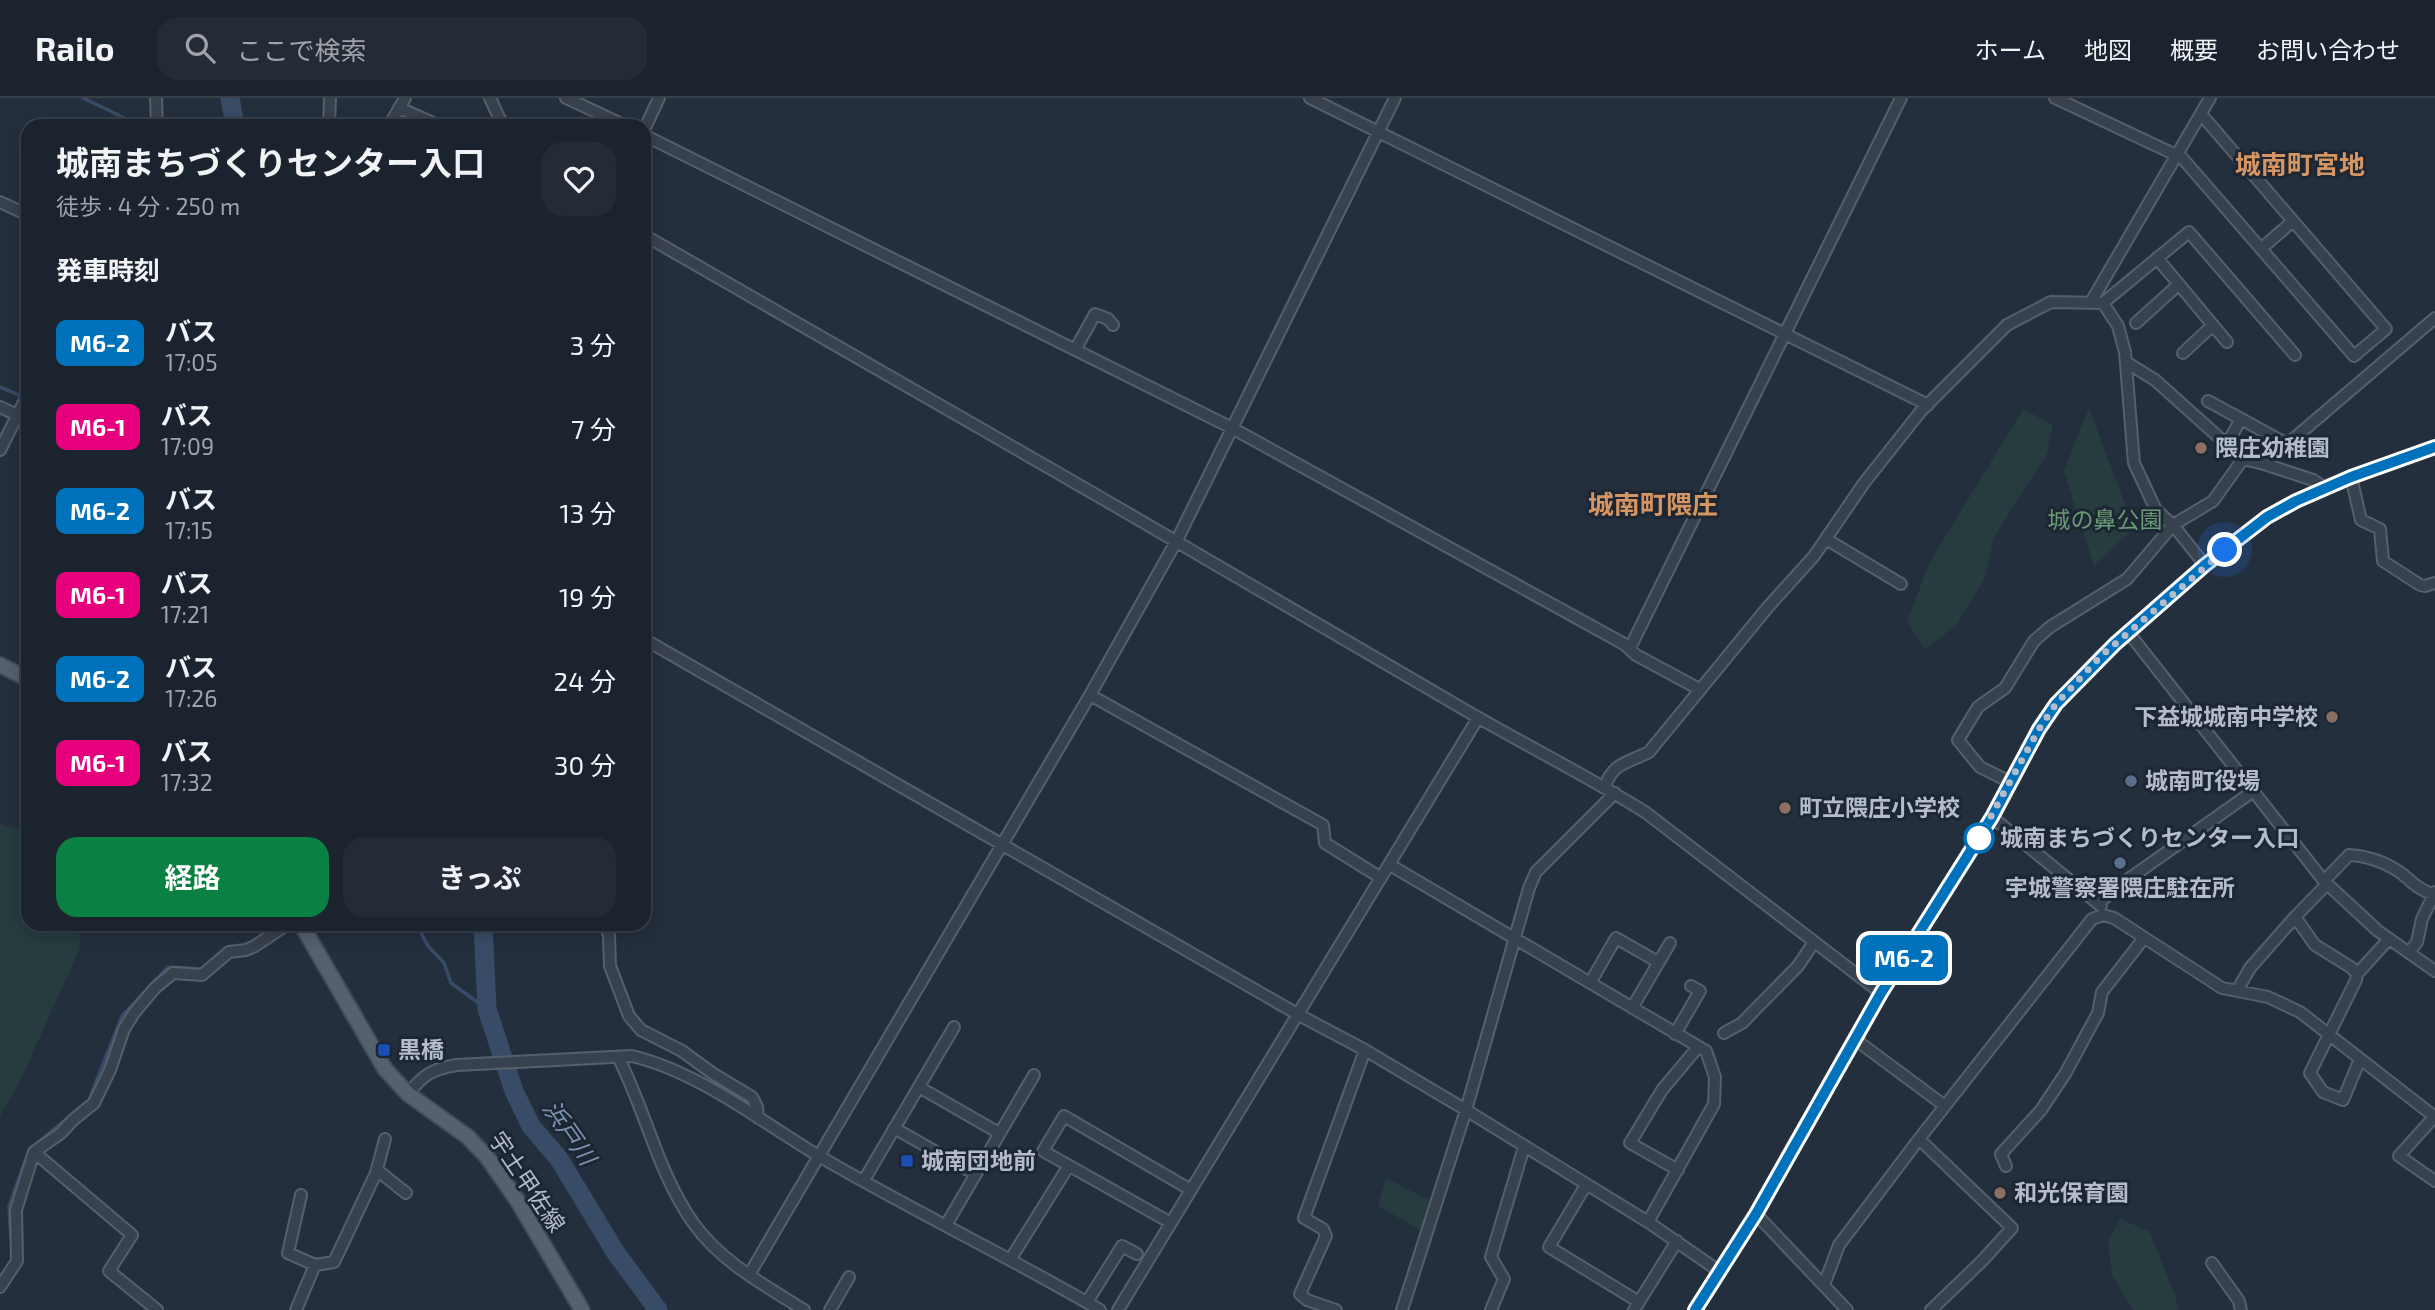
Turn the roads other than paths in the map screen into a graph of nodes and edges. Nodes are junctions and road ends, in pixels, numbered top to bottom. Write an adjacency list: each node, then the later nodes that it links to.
1 (156, 98): 13 (street)
2 (330, 98): 14 (street)
3 (490, 98): 17 (street)
4 (566, 98): 18 (street)
5 (659, 98): 19 (street)
6 (1310, 98): 20 (street)
7 (1395, 98): 20 (street)
8 (1901, 98): 36 (street)
9 (2055, 98): 22 (street)
10 (2210, 98): 12 (street)
11 (402, 103): 15 (street); 16 (street)
12 (2201, 114): 22 (street); 25 (street)
13 (157, 119)
14 (329, 119)
15 (393, 119)
16 (428, 119)
17 (499, 119)
18 (611, 119)
19 (650, 119)
20 (1378, 132): 36 (street); 48 (street)
21 (651, 136): 38 (street)
22 (2177, 154): 27 (street); 30 (street)
23 (0, 202): 24 (street)
24 (21, 212)
25 (2293, 220): 27 (street); 27 (street)
26 (651, 239): 59 (street)
27 (2262, 248)
28 (2157, 258): 29 (street); 31 (street); 40 (street)
29 (2178, 285): 33 (street); 35 (street)
30 (2091, 302): 31 (street); 43 (street)
31 (2103, 303): 41 (street)
32 (2435, 318): 50 (street)
33 (2136, 323)
34 (1113, 325): 38 (street)
35 (2213, 325): 37 (street); 39 (street)
36 (1785, 333): 43 (street); 65 (street)
37 (2227, 342)
38 (1075, 350): 48 (street)
39 (2183, 353)
40 (2295, 355)
41 (2126, 362): 49 (street); 57 (street)
42 (2208, 401): 46 (street)
43 (1928, 405): 58 (street)
44 (0, 407): 45 (street)
45 (21, 417)
46 (2241, 419): 49 (street); 50 (street)
47 (21, 421): 52 (street)
48 (1232, 428): 59 (street); 65 (street)
49 (2227, 444): 53 (street)
50 (2287, 444): 54 (street)
51 (2435, 447): 55 (street)
52 (0, 450)
53 (2243, 459): 54 (street); 57 (street)
54 (2264, 464): 56 (street)
55 (2351, 477): 56 (street); 61 (street)
56 (2325, 488): 60 (street)
57 (2173, 525): 60 (street); 71 (street)
58 (1826, 539): 62 (street); 68 (street)
59 (1177, 540): 69 (street); 70 (street)
60 (2205, 565): 63 (street)
61 (2435, 583)
62 (1900, 584)
63 (2128, 632): 71 (street); 73 (street)
64 (651, 643): 75 (street)
65 (1630, 648): 68 (street)
66 (0, 665): 67 (main road)
67 (21, 676)
68 (1699, 689): 72 (street)
69 (1090, 695): 75 (street); 77 (street)
70 (1478, 718): 72 (street); 76 (street)
71 (2010, 782): 74 (street)
72 (1610, 790): 86 (street); 89 (street)
73 (2252, 792): 78 (street); 80 (street)
74 (1992, 817): 80 (street); 98 (street)
75 (1001, 843): 100 (street); 123 (street)
76 (1390, 864): 77 (street); 86 (street)
77 (1381, 878): 100 (street)
78 (2325, 882): 79 (street); 82 (street); 88 (street)
79 (2434, 893): 91 (street)
80 (2099, 903): 81 (street)
81 (2103, 915): 87 (street); 113 (street)
82 (2295, 917): 94 (street); 97 (street)
83 (278, 931): 122 (street)
84 (305, 931): 112 (main road, 宇土甲佐線)
85 (608, 931): 116 (street)
86 (1514, 939): 95 (street); 114 (street)
87 (2144, 939): 97 (street); 124 (street)
88 (2389, 939): 91 (street); 94 (street)
89 (1814, 942): 98 (street); 102 (street)
90 (1670, 943): 92 (street)
91 (2409, 953): 93 (street)
92 (1658, 962): 95 (street); 99 (street)
93 (2435, 971)
94 (2357, 974): 104 (street)
95 (1590, 983): 99 (street)
96 (1691, 986): 103 (street)
97 (2237, 991): 104 (street)
98 (1881, 993): 105 (street)
99 (1632, 1008): 103 (street)
100 (1298, 1015): 107 (street); 132 (street)
101 (954, 1027): 111 (street)
102 (1724, 1033)
103 (1675, 1034): 106 (street)
104 (2328, 1034): 109 (street); 109 (street)
105 (1856, 1040): 113 (street); 135 (street)
106 (1698, 1047): 127 (street); 127 (street)
107 (1365, 1049): 114 (street); 158 (street)
108 (614, 1057): 112 (street); 116 (street); 145 (street)
109 (2360, 1059): 115 (street)
110 (1034, 1075): 118 (street)
111 (919, 1087): 117 (street); 118 (street)
112 (408, 1094): 153 (main road, 宇土甲佐線)
113 (1945, 1106): 120 (street)
114 (1466, 1110): 121 (street); 159 (street)
115 (2435, 1116): 130 (street)
116 (758, 1118): 123 (street)
117 (894, 1128): 128 (street); 129 (street)
118 (999, 1133): 128 (street)
119 (384, 1139): 126 (street)
120 (1919, 1139): 147 (street); 163 (street)
121 (1524, 1147): 131 (street); 160 (street)
122 (34, 1152): 148 (street); 151 (street)
123 (820, 1156): 129 (street); 145 (street)
124 (2006, 1166)
125 (1068, 1167): 132 (street); 137 (street); 141 (street)
126 (377, 1170): 133 (street); 143 (street)
127 (1678, 1170): 136 (street)
128 (975, 1174): 138 (street)
129 (864, 1180): 138 (street)
130 (2435, 1181)
131 (1586, 1185): 136 (street); 150 (street)
132 (1191, 1190): 137 (street)
133 (406, 1193)
134 (301, 1195): 143 (street)
135 (1756, 1214): 144 (street); 147 (street)
136 (1648, 1222): 139 (street)
137 (1171, 1223): 157 (street)
138 (946, 1225): 141 (street)
139 (1677, 1241): 144 (street); 150 (street)
140 (1137, 1254): 149 (street)
141 (1010, 1260): 149 (street)
142 (2212, 1263): 164 (street)
143 (315, 1265): 152 (street)
144 (1719, 1270): 161 (street)
145 (749, 1275): 154 (street)
146 (849, 1277): 155 (street)
147 (1824, 1285): 162 (street)
148 (0, 1287)
149 (1087, 1303): 156 (street)
150 (1636, 1306)
151 (157, 1310)
152 (296, 1310)
153 (582, 1310)
154 (804, 1310)
155 (830, 1310)
156 (1100, 1310)
157 (1118, 1310)
158 (1336, 1310)
159 (1402, 1310)
160 (1491, 1310)
161 (1695, 1310)
162 (1847, 1310)
163 (1931, 1310)
164 (2241, 1310)

